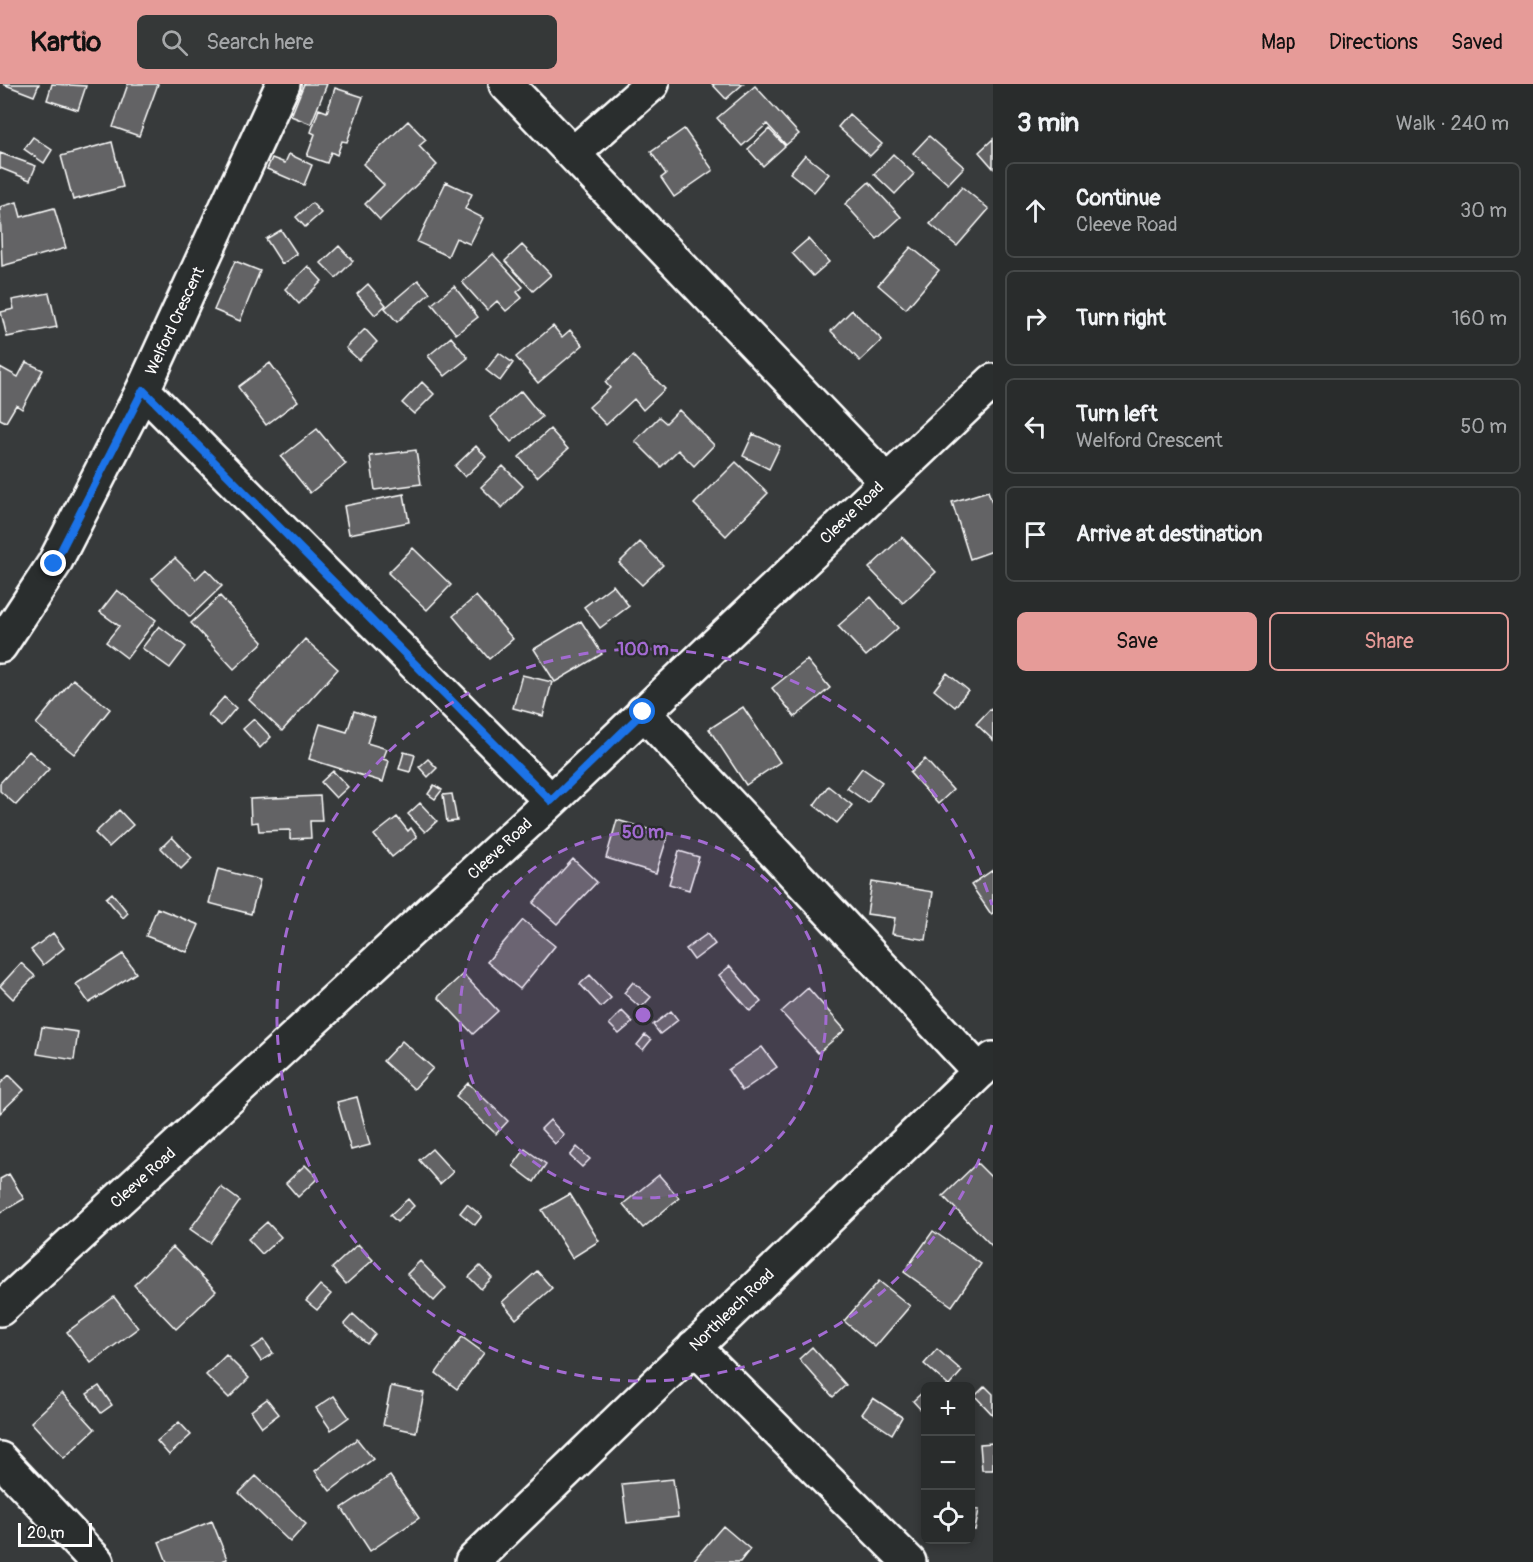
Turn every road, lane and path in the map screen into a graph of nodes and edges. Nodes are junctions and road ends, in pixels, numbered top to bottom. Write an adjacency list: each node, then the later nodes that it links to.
1 (284, 84): 6 (street, Welford Crescent)
2 (506, 84): 4 (street)
3 (652, 84): 4 (street)
4 (573, 154): 7 (street)
5 (993, 381): 7 (street, Cleeve Road)
6 (143, 390): 8 (street, Welford Crescent); 10 (street)
7 (886, 481): 9 (street, Cleeve Road)
8 (0, 645)
9 (643, 712): 10 (street, Cleeve Road); 11 (street)
10 (551, 801): 12 (street, Cleeve Road)
11 (986, 1066): 13 (street, Northleach Road)
12 (0, 1309)
13 (694, 1347): 16 (street, Northleach Road); 17 (street)
14 (0, 1458): 15 (street)
15 (97, 1562)
16 (472, 1562)
17 (909, 1562)

